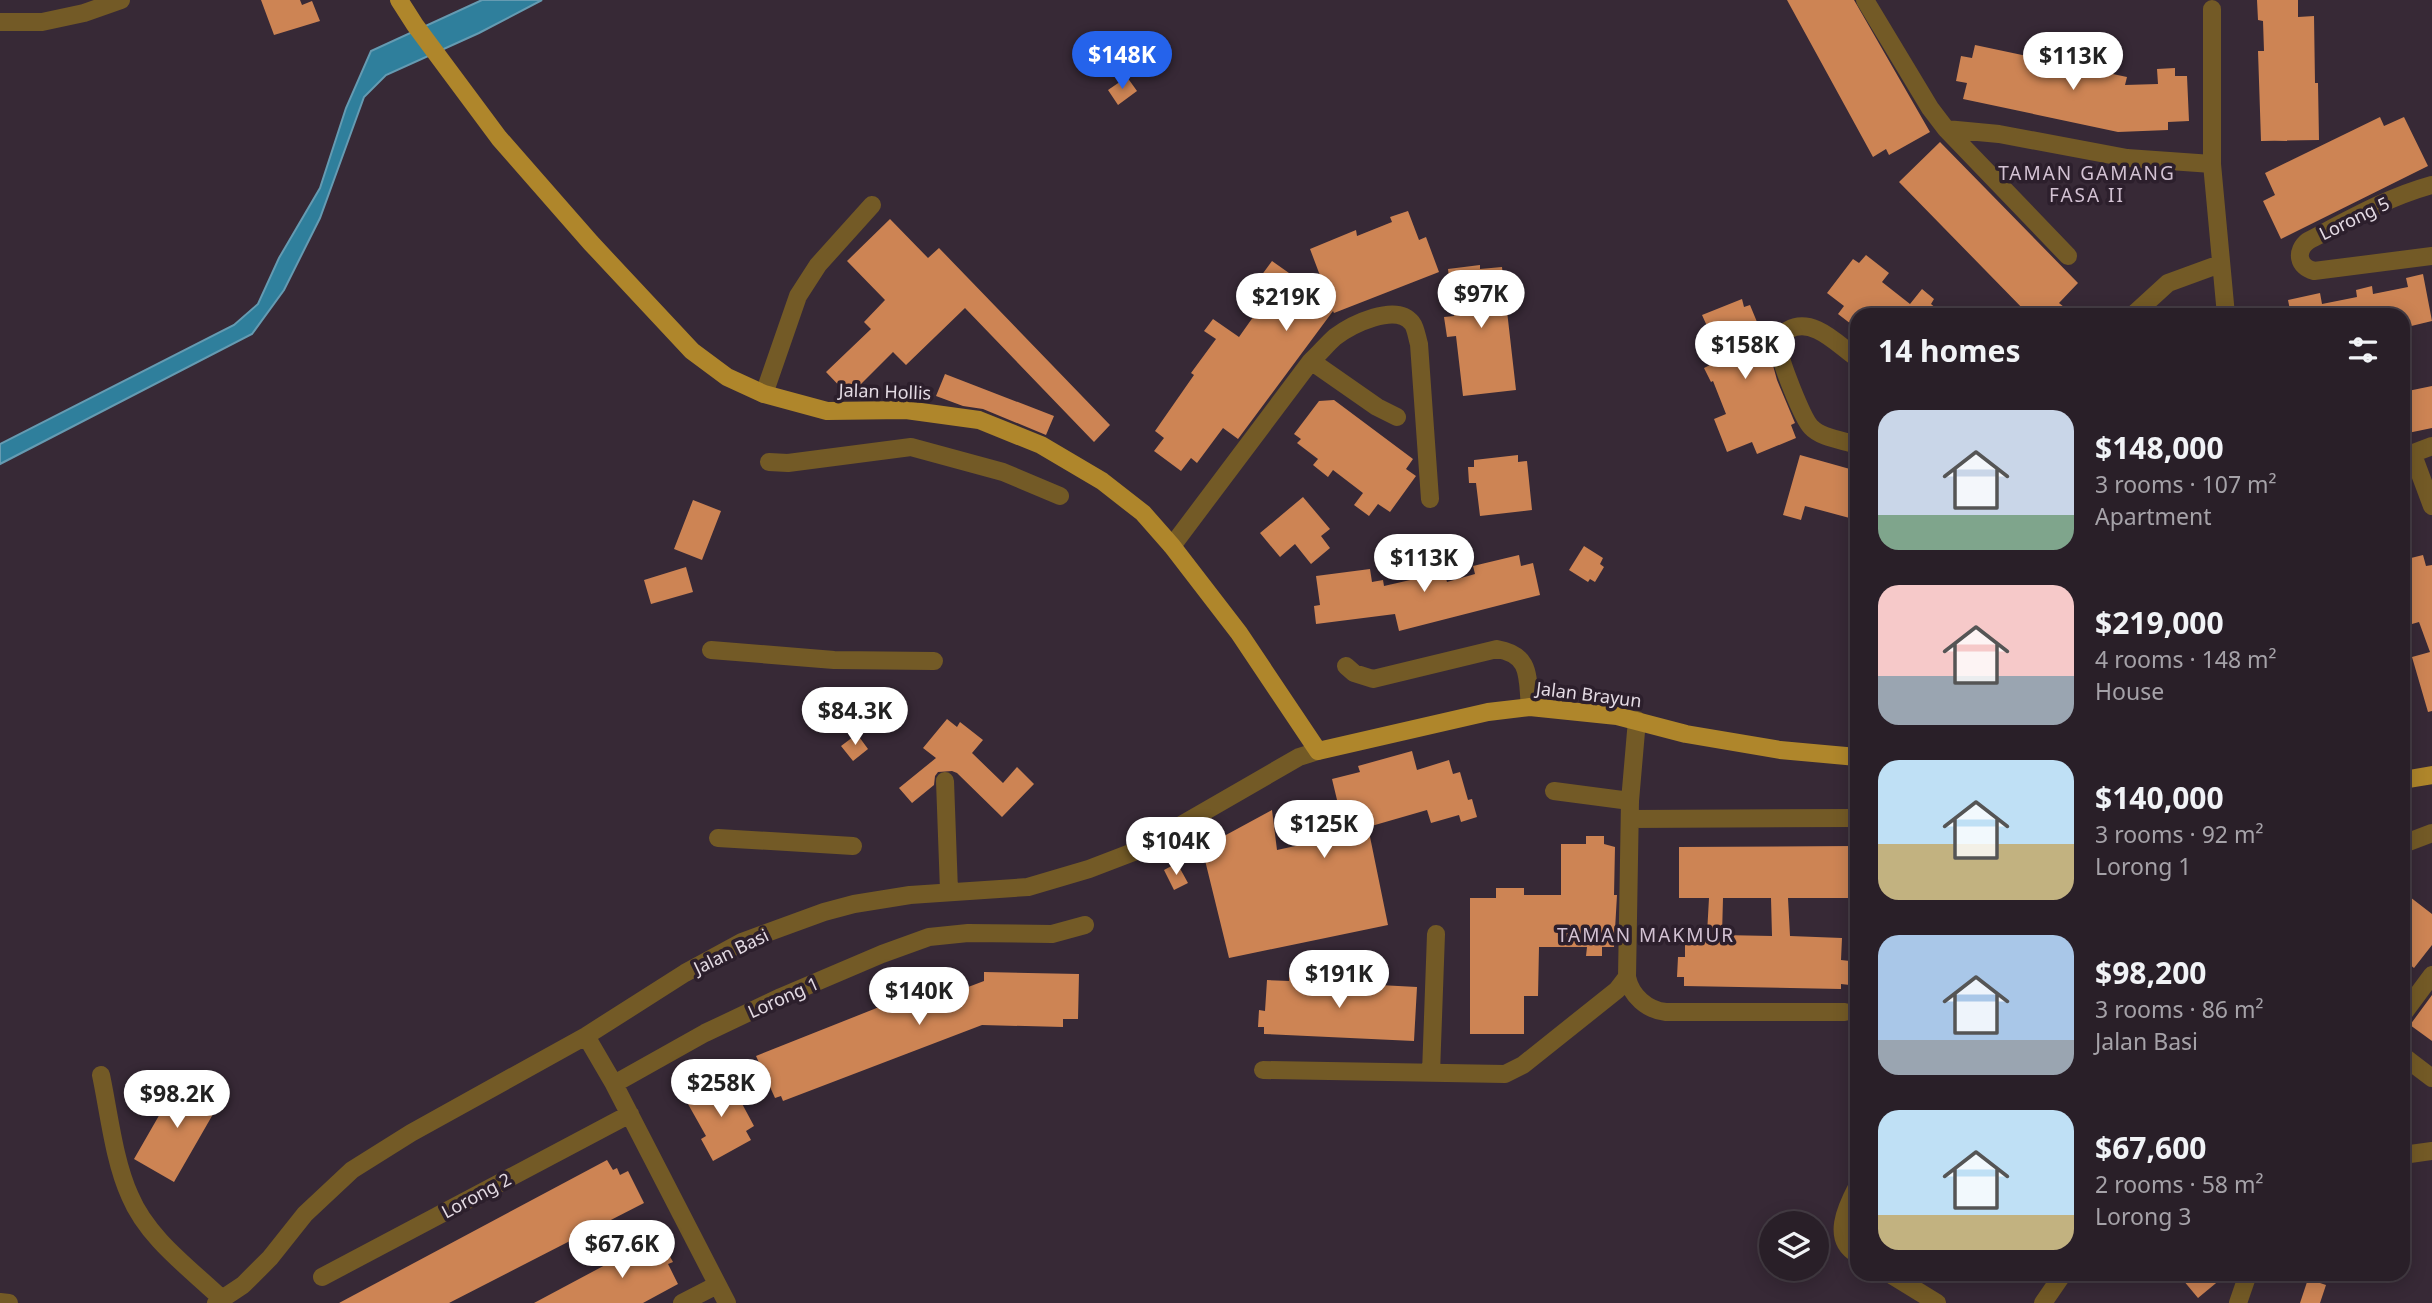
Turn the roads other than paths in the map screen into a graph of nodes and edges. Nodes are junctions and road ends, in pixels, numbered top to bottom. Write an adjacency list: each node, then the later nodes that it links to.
1 (121, 0): 5 (street)
2 (399, 0): 17 (main road, Jalan Hollis)
3 (1865, 0): 6 (street)
4 (2212, 9): 7 (street)
5 (0, 22)
6 (1946, 129): 7 (street); 10 (street)
7 (2212, 164): 12 (street)
8 (2432, 185): 11 (street, Lorong 5)
9 (872, 205): 17 (street)
10 (2068, 256)
11 (2432, 256)
12 (2220, 264): 13 (street); 14 (street)
13 (2141, 308)
14 (2225, 308)
15 (1850, 353): 19 (street)
16 (1311, 361): 18 (street); 25 (street); 27 (street)
17 (764, 394): 27 (main road, Jalan Hollis)
18 (1397, 417)
19 (1850, 442)
20 (2432, 446): 21 (street)
21 (2410, 455)
22 (2410, 460): 26 (street)
23 (769, 462): 24 (street)
24 (1060, 496)
25 (1430, 499)
26 (2432, 506)
27 (1172, 546): 33 (main road, Jalan Hollis)
28 (711, 650): 29 (street)
29 (934, 661)
30 (1346, 666): 31 (street)
31 (1530, 707): 32 (main road, Jalan Brayun); 33 (main road, Jalan Brayun)
32 (1637, 720): 34 (main road, Jalan Brayun); 39 (street)
33 (1318, 751): 45 (street, Jalan Basi)
34 (1850, 756)
35 (2432, 775): 36 (main road)
36 (2410, 779)
37 (945, 781): 45 (street)
38 (1553, 791): 39 (street)
39 (1630, 810): 40 (street); 49 (street)
40 (1850, 818)
41 (2432, 833): 43 (street)
42 (718, 838): 44 (street)
43 (2410, 841)
44 (853, 846)
45 (949, 891): 52 (street, Jalan Basi)
46 (1085, 925): 58 (street, Lorong 1)
47 (1436, 934): 55 (street)
48 (2432, 975): 50 (street)
49 (1627, 977): 51 (street); 55 (street)
50 (2410, 1005)
51 (1845, 1012)
52 (586, 1036): 58 (street); 69 (street, Jalan Basi)
53 (2410, 1061): 57 (street)
54 (1264, 1070): 55 (street)
55 (1431, 1073)
56 (101, 1075): 69 (street)
57 (2432, 1078)
58 (614, 1084): 59 (street)
59 (630, 1114): 64 (street, Lorong 2); 68 (street)
60 (2432, 1151): 61 (street)
61 (2410, 1154)
62 (1850, 1204): 63 (street)
63 (1850, 1248)
64 (322, 1277)
65 (1901, 1281): 74 (street)
66 (2058, 1281): 75 (street)
67 (2246, 1281): 76 (street)
68 (717, 1285): 72 (street); 73 (street)
69 (219, 1301)
70 (0, 1302): 71 (street)
71 (9, 1303)
72 (682, 1303)
73 (727, 1303)
74 (1937, 1303)
75 (2043, 1303)
76 (2238, 1303)

